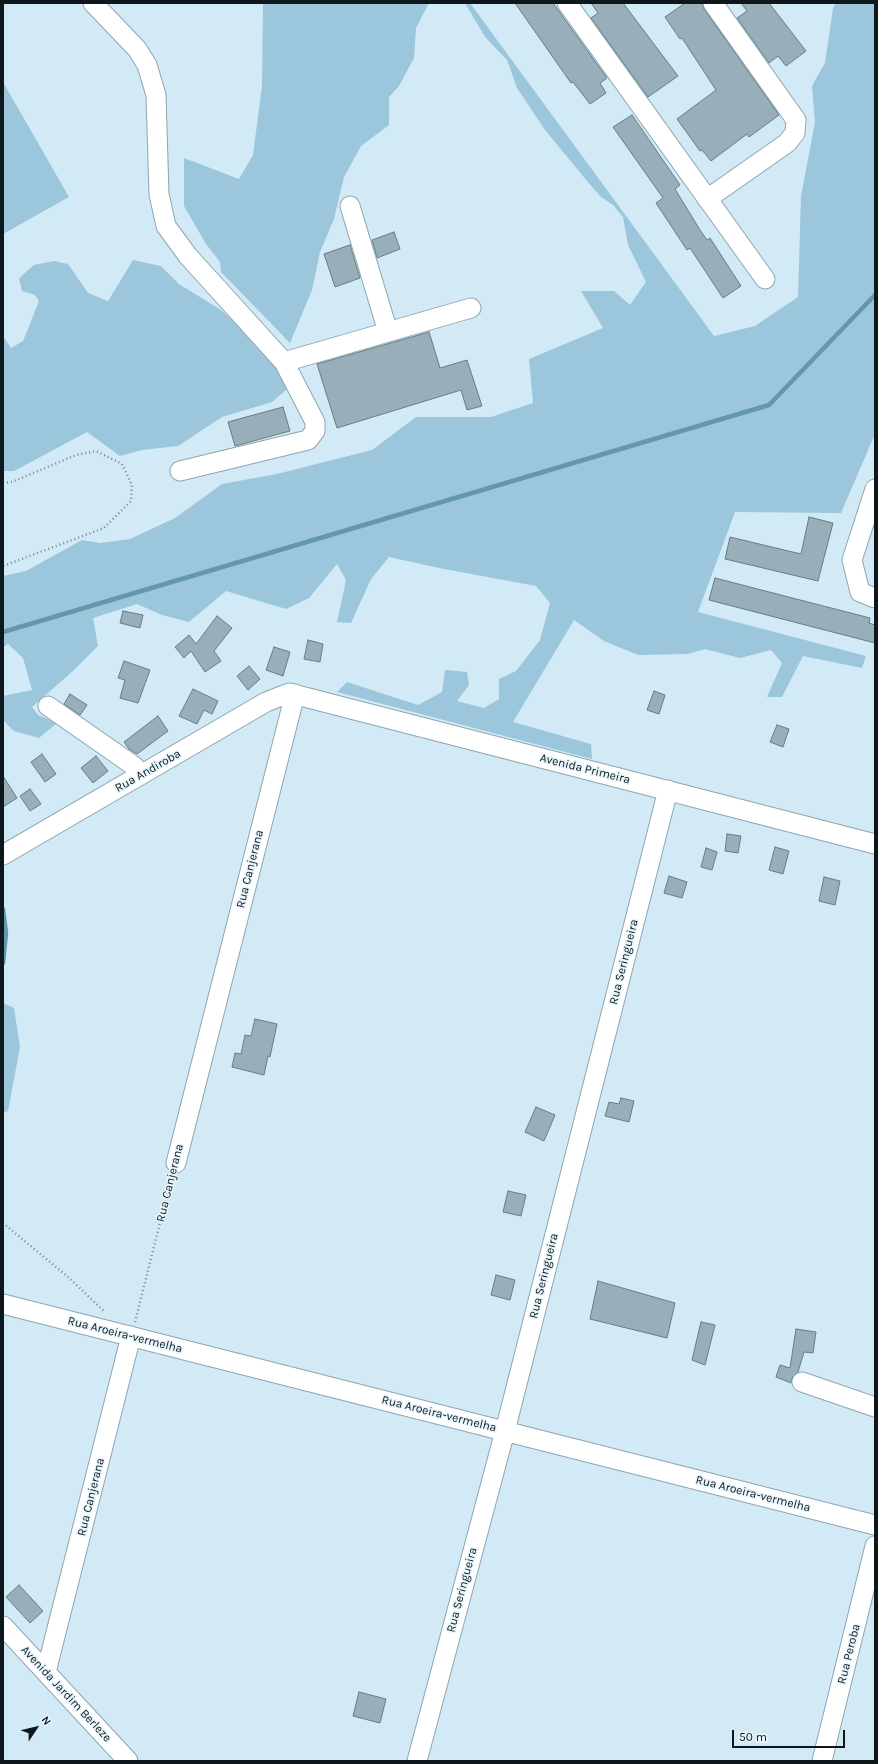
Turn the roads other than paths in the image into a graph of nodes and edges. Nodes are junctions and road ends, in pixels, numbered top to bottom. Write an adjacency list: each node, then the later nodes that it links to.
1 (93, 3): 9 (street)
2 (567, 3): 4 (street)
3 (713, 3): 4 (street)
4 (707, 199): 6 (street)
5 (350, 206): 8 (street)
6 (765, 279)
7 (470, 308): 8 (street)
8 (388, 332): 9 (street)
9 (284, 362): 10 (street)
10 (180, 471)
11 (875, 490): 12 (street)
12 (875, 598)
13 (295, 694): 15 (street, Rua Andiroba); 16 (street, Avenida Primeira); 19 (street, Rua Canjerana)
14 (48, 706): 15 (street)
15 (140, 775): 18 (street, Rua Andiroba)
16 (668, 790): 17 (street, Avenida Primeira); 24 (street, Rua Seringueira)
17 (875, 844)
18 (3, 855)
19 (176, 1163)
20 (3, 1304): 21 (street, Rua Aroeira-vermelha)
21 (131, 1336): 24 (street, Rua Aroeira-vermelha); 28 (street, Rua Canjerana)
22 (802, 1382): 23 (street)
23 (875, 1407)
24 (505, 1431): 25 (street, Rua Aroeira-vermelha); 30 (street, Rua Seringueira)
25 (875, 1525)
26 (875, 1546): 31 (street, Rua Peroba)
27 (3, 1626): 28 (street, Avenida Jardim Berleze)
28 (46, 1672): 29 (street, Avenida Jardim Berleze)
29 (128, 1761)
30 (417, 1761)
31 (822, 1761)

